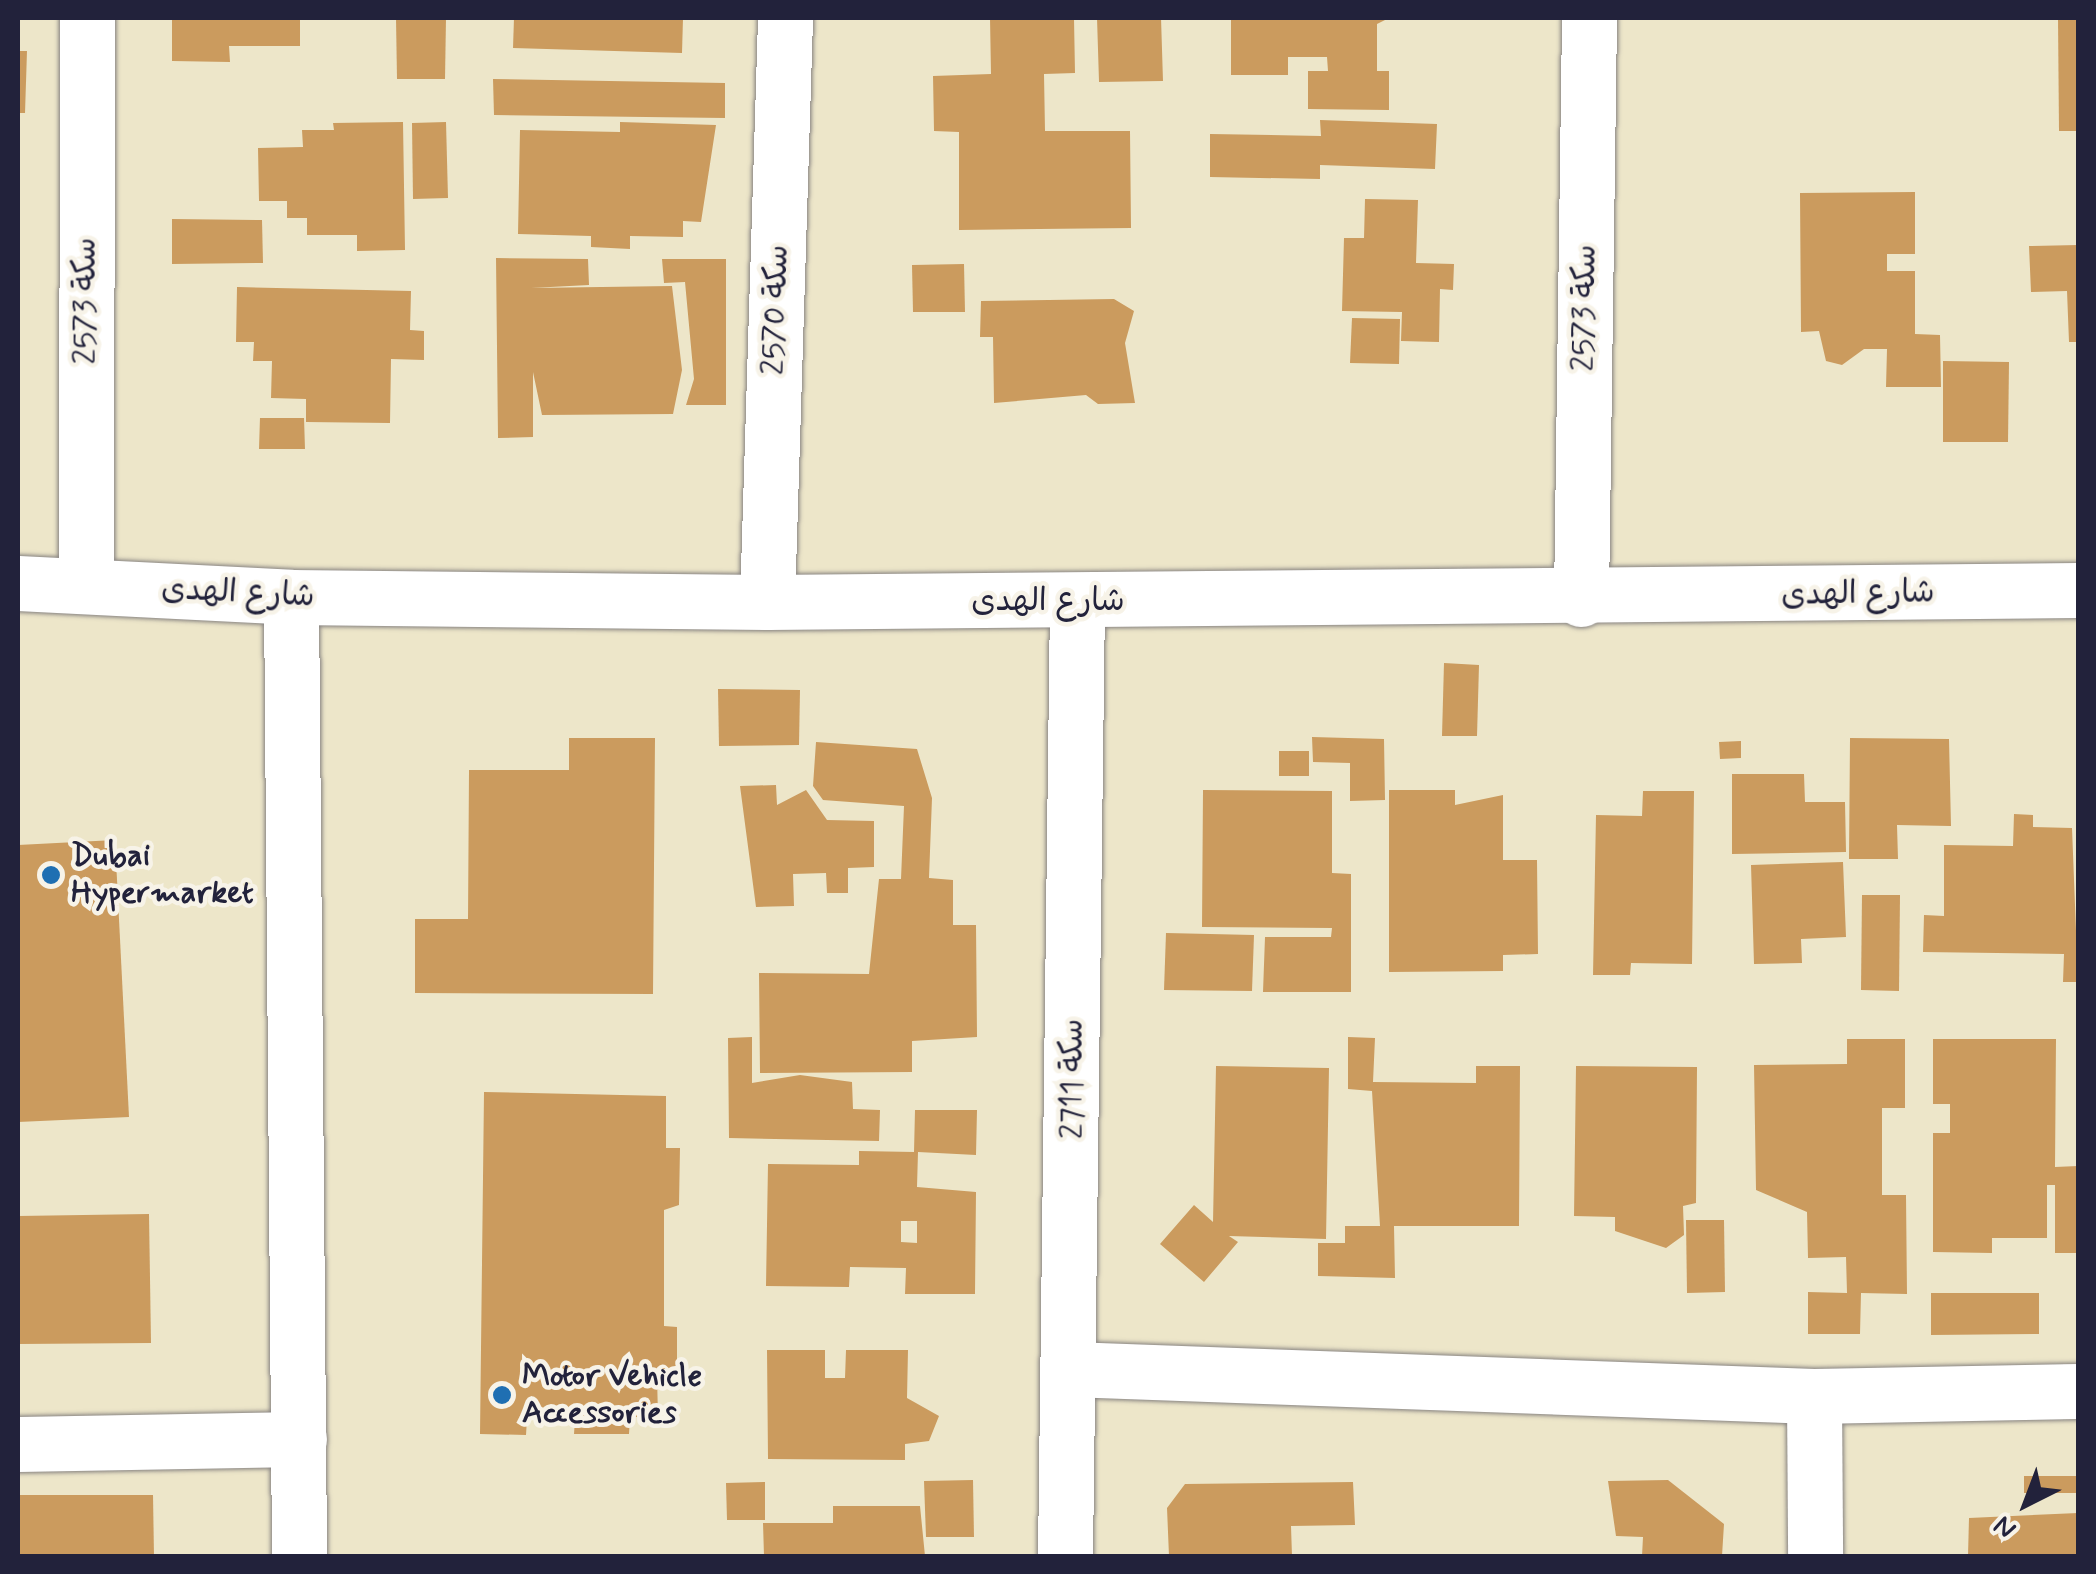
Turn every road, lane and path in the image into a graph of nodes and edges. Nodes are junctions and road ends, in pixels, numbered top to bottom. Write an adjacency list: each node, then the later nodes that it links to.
1 (87, 18): 5 (street, سكة 2573)
2 (786, 18): 10 (street, سكة 2570)
3 (1590, 18): 8 (street, سكة 2573)
4 (18, 583): 5 (street, شارع الهدى)
5 (86, 584): 7 (street, شارع الهدى)
6 (2078, 590): 8 (street, شارع الهدى)
7 (291, 597): 10 (street, شارع الهدى); 14 (street)
8 (1582, 599): 9 (street, شارع الهدى)
9 (1077, 601): 10 (street, شارع الهدى); 11 (street, سكة 2711)
10 (767, 602)
11 (1070, 1369): 13 (street); 17 (street, سكة 2711)
12 (2078, 1391): 13 (street)
13 (1814, 1396): 18 (street)
14 (299, 1439): 15 (street); 16 (street)
15 (18, 1444)
16 (299, 1556)
17 (1065, 1556)
18 (1815, 1556)

